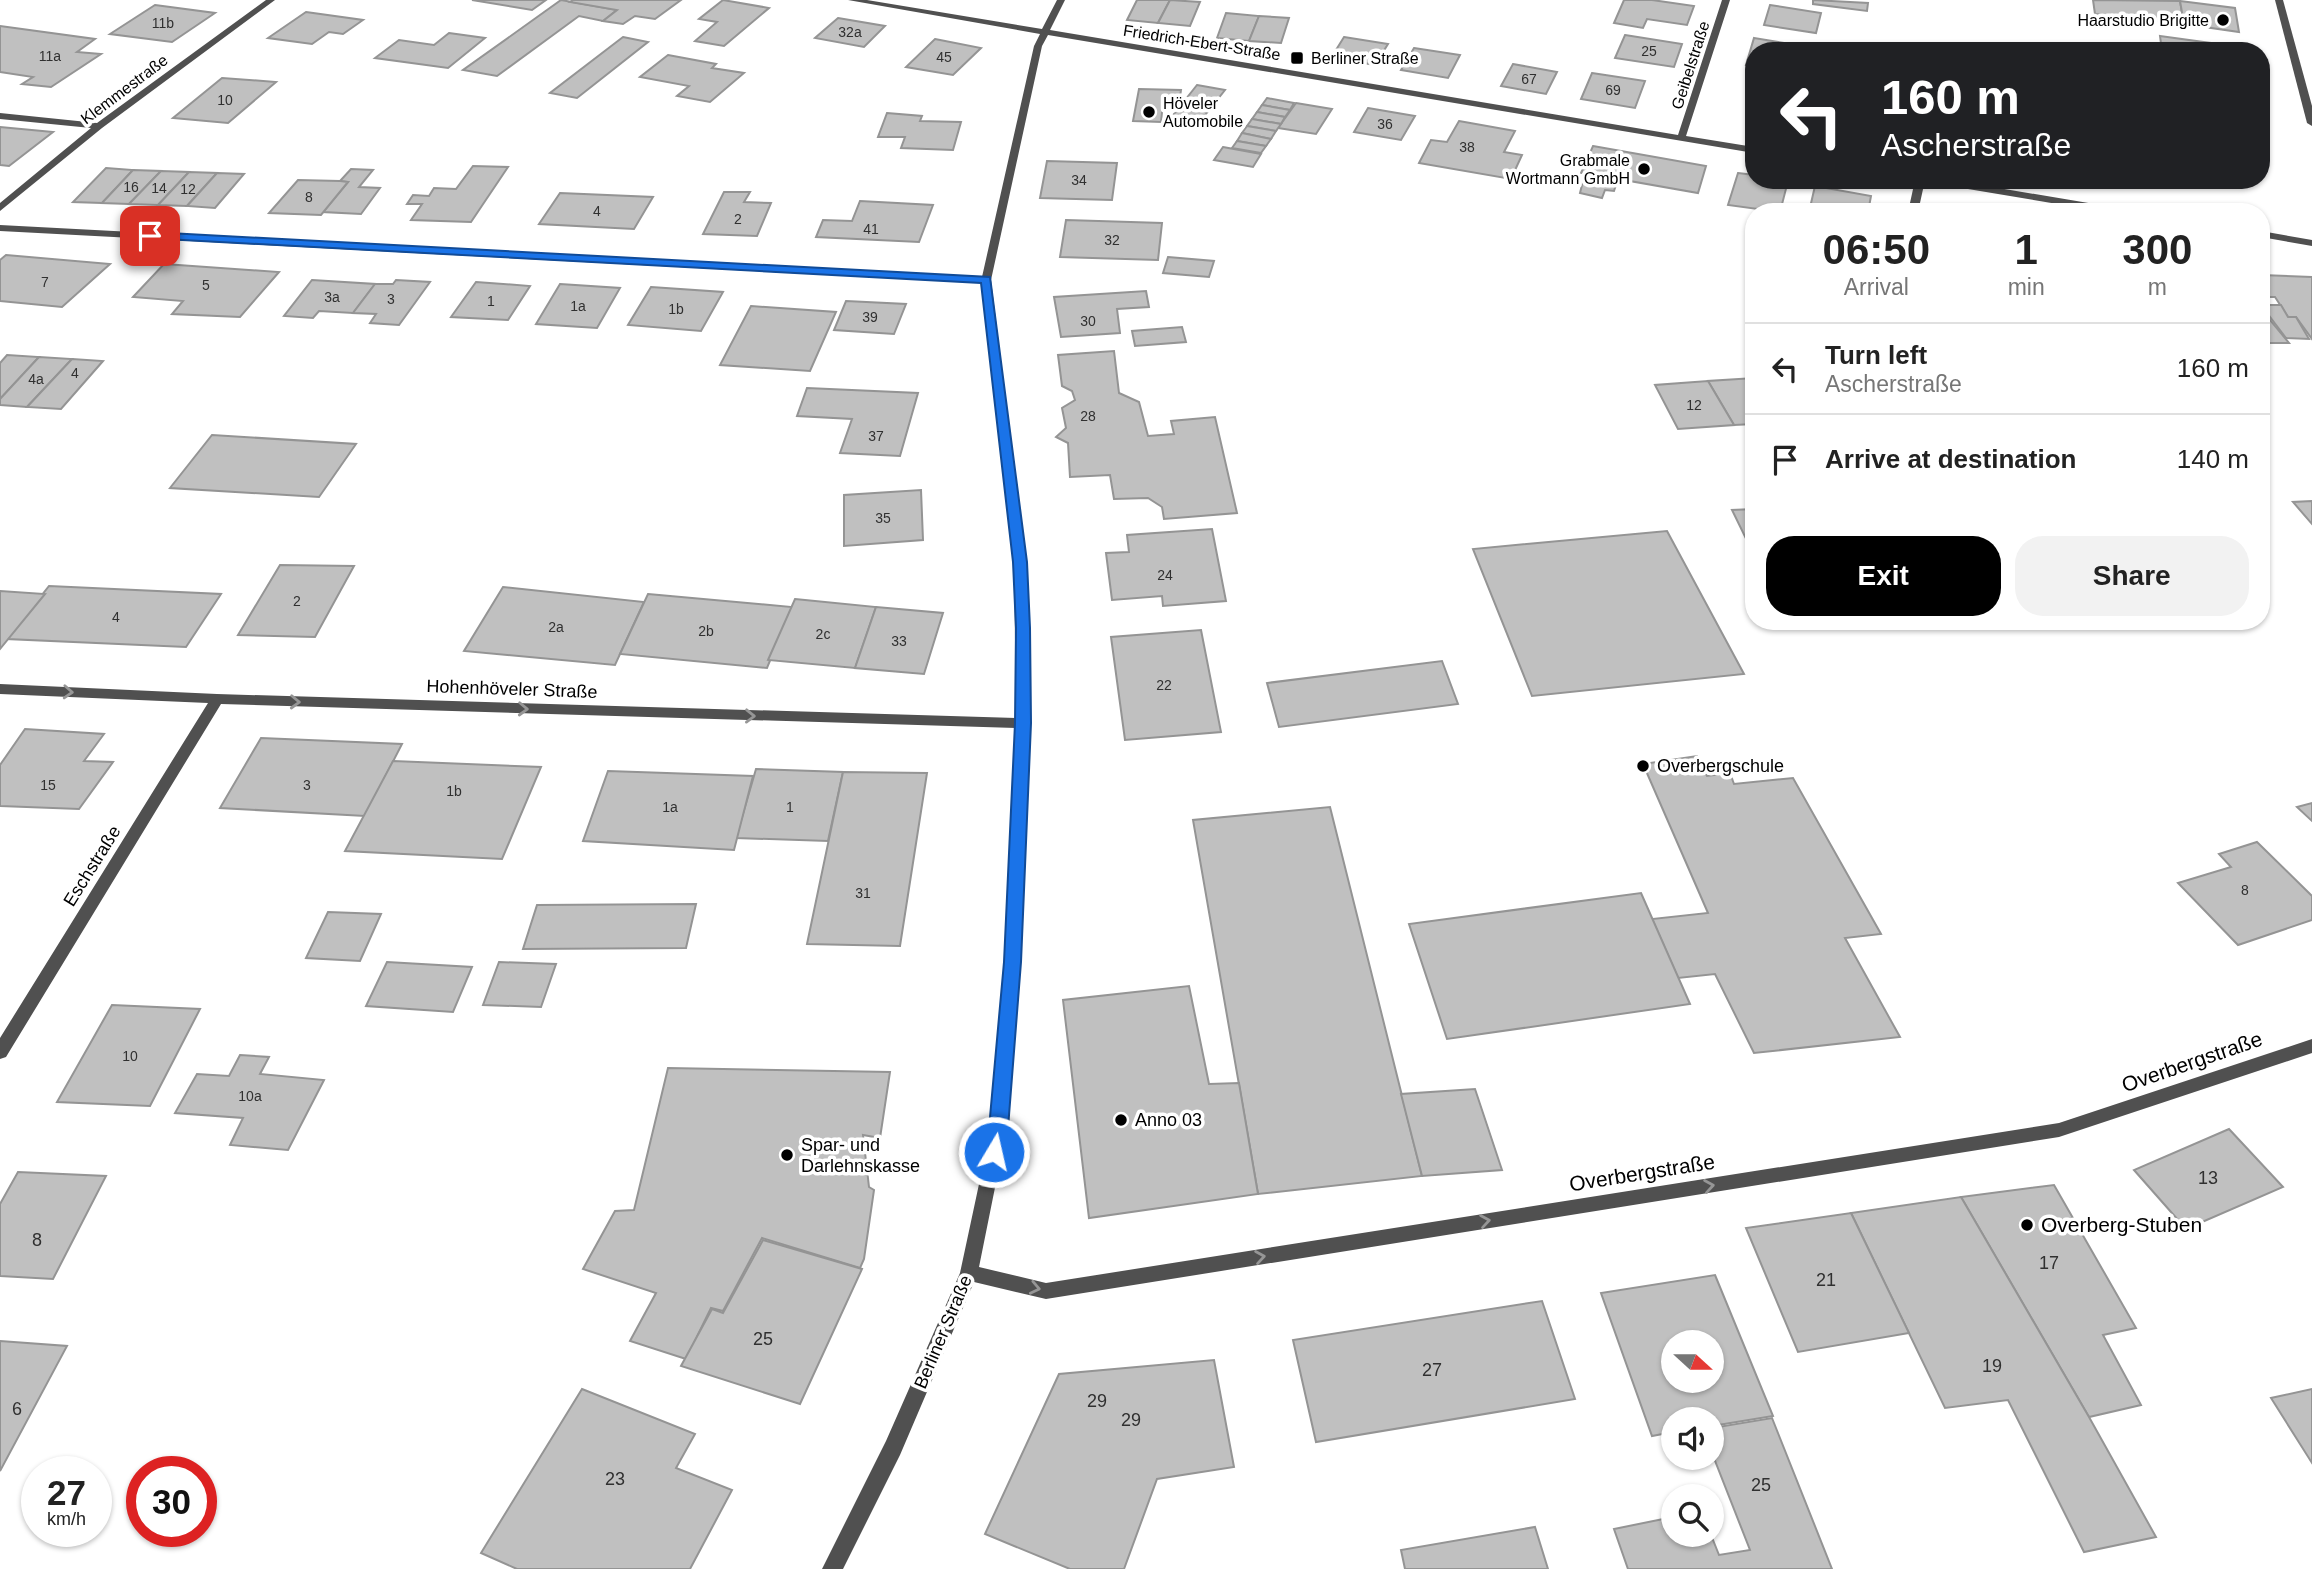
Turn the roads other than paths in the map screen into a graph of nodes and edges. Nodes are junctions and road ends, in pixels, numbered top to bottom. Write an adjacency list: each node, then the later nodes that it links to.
1 (271, 0): 9 (street, Klemmestraße)
2 (852, 0): 6 (street, Friedrich-Ebert-Straße)
3 (1060, 0): 6 (street, Berliner Straße)
4 (1726, 0): 10 (street, Geibelstraße)
5 (2279, 0): 8 (street)
6 (1043, 32): 10 (street, Friedrich-Ebert-Straße); 18 (street, Berliner Straße)
7 (0, 116): 9 (street)
8 (2312, 123)
9 (99, 126): 14 (street, Klemmestraße)
10 (1681, 138): 11 (street, Friedrich-Ebert-Straße)
11 (1745, 149)
12 (1986, 189): 13 (street)
13 (2070, 203)
14 (0, 208)
15 (0, 228): 18 (street)
16 (2270, 236): 17 (street)
17 (2312, 243)
18 (986, 279): 21 (street, Berliner Straße)
19 (0, 689): 20 (street, Hohenhöveler Straße, one-way to 20)
20 (217, 699): 21 (street, Hohenhöveler Straße, one-way to 21); 23 (street, Eschstraße)
21 (1023, 723): 24 (street, Berliner Straße)
22 (2312, 1045): 24 (street, Overbergstraße, one-way to 22)
23 (0, 1052)
24 (969, 1273): 25 (street, Berliner Straße)
25 (832, 1569)

